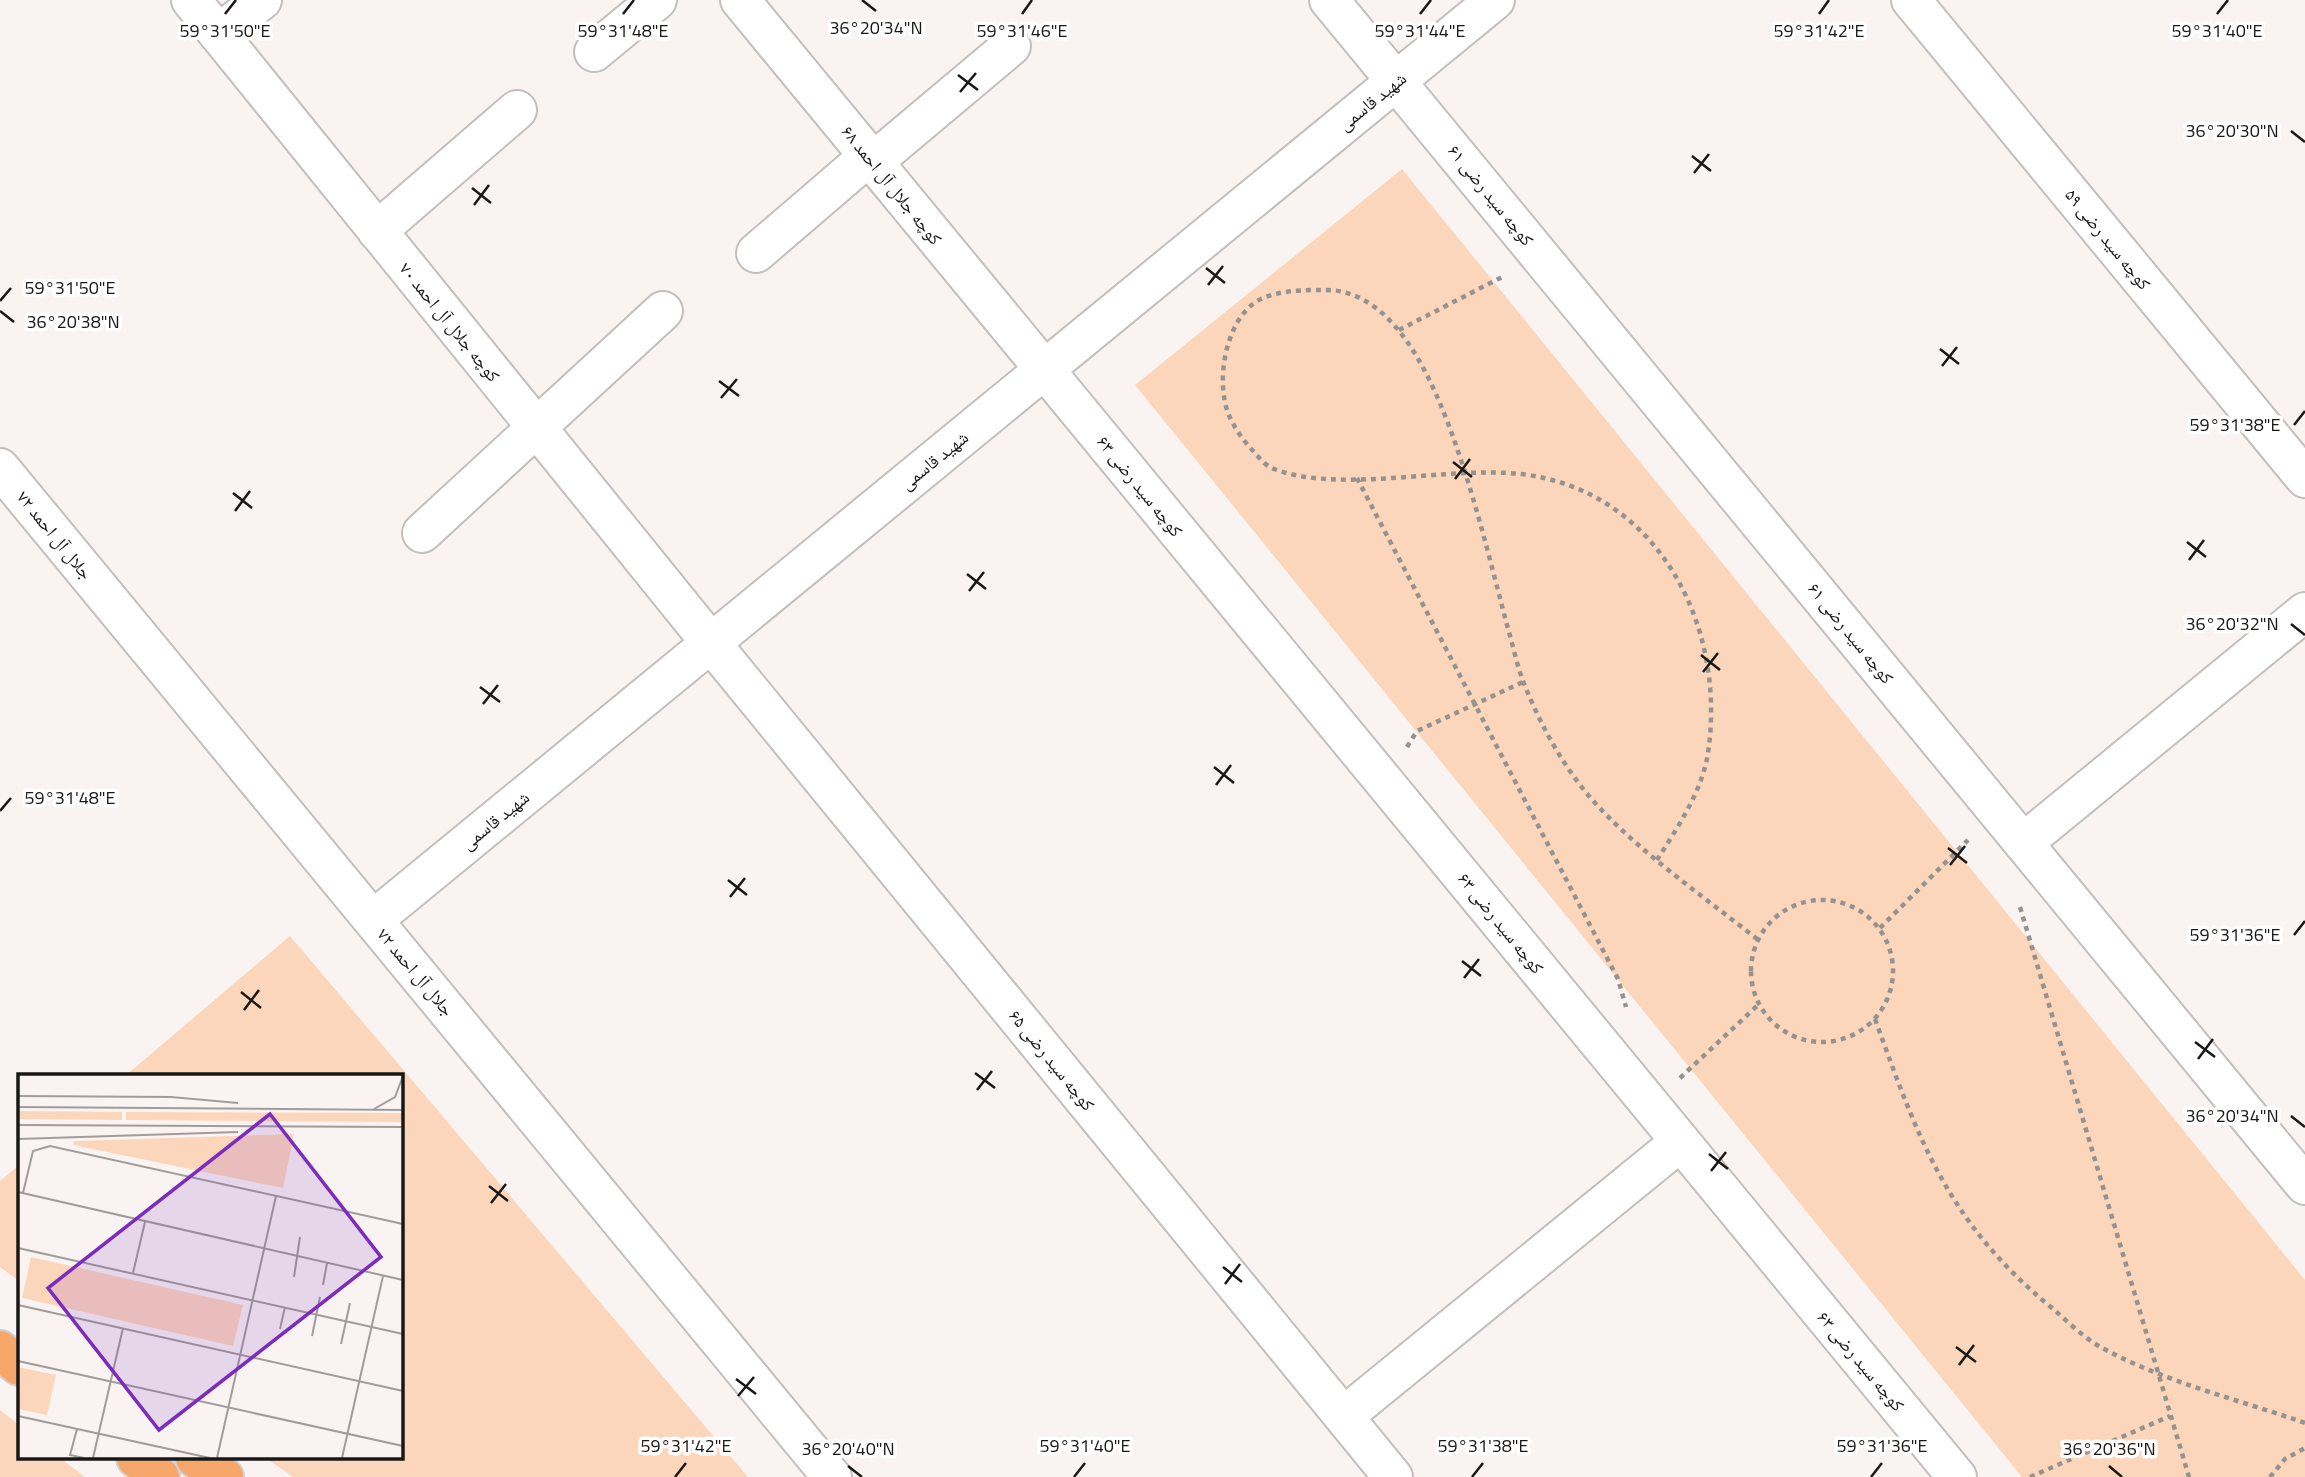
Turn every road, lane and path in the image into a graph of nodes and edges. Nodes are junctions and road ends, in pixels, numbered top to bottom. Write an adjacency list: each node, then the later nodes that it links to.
1 (191, 0): 8 (street, کوچه جلال آل احمد ۷۰)
2 (262, 0): 8 (street)
3 (657, 0): 10 (street)
4 (740, 0): 13 (street, کوچه جلال آل احمد ۶۸)
5 (1329, 0): 11 (street, کوچه سید رضی ۶۱)
6 (1495, 0): 11 (street, شهید قاسمی)
7 (1912, 0): 24 (street, کوچه سید رضی ۵۹)
8 (218, 34): 14 (street, کوچه جلال آل احمد ۷۰)
9 (1011, 46): 13 (street)
10 (594, 52)
11 (1396, 81): 16 (street, کوچه سید رضی ۶۱); 19 (street, شهید قاسمی)
12 (517, 110): 14 (street)
13 (871, 159): 15 (street); 19 (street, کوچه جلال آل احمد ۶۸)
14 (377, 231): 20 (street, کوچه جلال آل احمد ۷۰)
15 (756, 253)
16 (1541, 257): 18 (path); 31 (street, کوچه سید رضی ۶۱)
17 (663, 311): 20 (street)
18 (1399, 330): 22 (path); 23 (path)
19 (1045, 370): 27 (street, شهید قاسمی); 30 (street, کوچه سید رضی ۶۳)
20 (536, 428): 25 (street); 27 (street, کوچه جلال آل احمد ۷۰)
21 (0, 468): 35 (street, جلال آل احمد ۷۲)
22 (1465, 471): 23 (path); 28 (path); 33 (path)
23 (1357, 478): 29 (path)
24 (2305, 478)
25 (422, 533)
26 (2305, 612): 32 (street)
27 (711, 643): 35 (street, شهید قاسمی); 49 (street, کوچه سید رضی ۶۵)
28 (1523, 682): 29 (path); 33 (path)
29 (1475, 704): 30 (path); 39 (path)
30 (1385, 782): 41 (street, کوچه سید رضی ۶۳)
31 (1997, 811): 32 (street, کوچه سید رضی ۶۱); 36 (path)
32 (2023, 843): 43 (street, کوچه سید رضی ۶۱)
33 (1657, 860): 37 (path)
34 (2019, 900): 48 (path)
35 (373, 920): 57 (street, جلال آل احمد ۷۲)
36 (1880, 928): 37 (path); 40 (path)
37 (1757, 939): 38 (path)
38 (1758, 1005): 40 (path); 41 (path)
39 (1628, 1017)
40 (1875, 1019): 48 (path)
41 (1651, 1105): 42 (street, کوچه سید رضی ۶۳)
42 (1680, 1142): 49 (street); 59 (street, کوچه سید رضی ۶۳)
43 (2305, 1185)
44 (0, 1328): 45 (highway)
45 (18, 1340)
46 (0, 1350): 47 (highway)
47 (18, 1365)
48 (2157, 1371): 50 (path); 51 (path)
49 (1344, 1416): 58 (street, کوچه سید رضی ۶۵)
50 (2170, 1416): 60 (path); 61 (path)
51 (2305, 1423)
52 (2305, 1448): 62 (path)
53 (139, 1460): 55 (highway)
54 (198, 1460): 56 (highway)
55 (160, 1477)
56 (223, 1477)
57 (832, 1477)
58 (1393, 1477)
59 (1956, 1477)
60 (2030, 1477)
61 (2189, 1477)
62 (2270, 1477)

